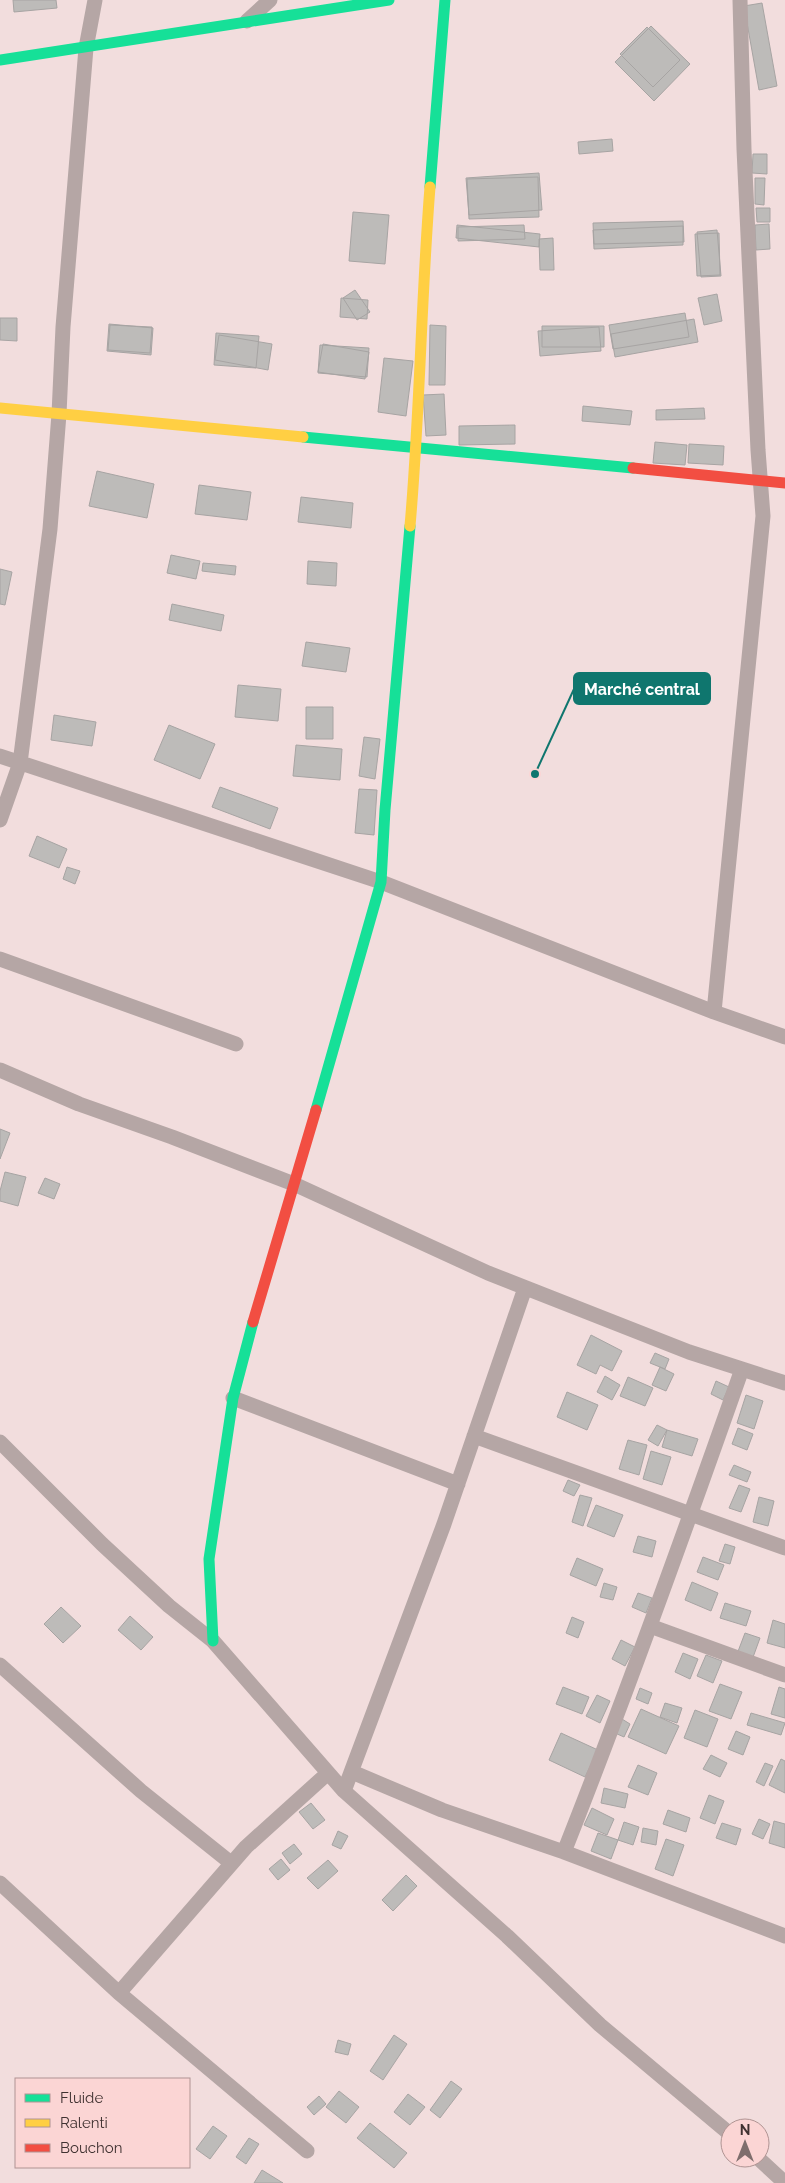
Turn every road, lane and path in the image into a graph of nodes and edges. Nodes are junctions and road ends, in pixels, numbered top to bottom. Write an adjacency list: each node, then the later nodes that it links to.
1 (95, 0): 7 (street)
2 (270, 0): 6 (street)
3 (389, 0): 6 (street)
4 (445, 0): 11 (street)
5 (740, 0): 12 (street)
6 (247, 21): 7 (street)
7 (86, 48): 8 (street); 10 (street)
8 (0, 60)
9 (0, 408): 10 (street)
10 (59, 414): 11 (street); 15 (street)
11 (417, 448): 12 (street); 17 (street)
12 (761, 479): 13 (street); 19 (street)
13 (785, 483)
14 (0, 756): 15 (street)
15 (20, 762): 16 (street); 17 (street)
16 (0, 820)
17 (381, 882): 19 (street); 23 (street)
18 (0, 959): 21 (street)
19 (714, 1012): 20 (street)
20 (785, 1037)
21 (236, 1044)
22 (0, 1070): 23 (street)
23 (294, 1184): 24 (street); 27 (street)
24 (525, 1288): 25 (street); 28 (street)
25 (742, 1369): 26 (street); 31 (street)
26 (785, 1383)
27 (233, 1398): 30 (street); 34 (street)
28 (474, 1436): 30 (street); 31 (street)
29 (0, 1442): 34 (street)
30 (458, 1484): 37 (street)
31 (691, 1515): 32 (street); 33 (street)
32 (785, 1548)
33 (650, 1626): 36 (street); 40 (street)
34 (213, 1640): 38 (street)
35 (0, 1665): 41 (street)
36 (785, 1676)
37 (352, 1772): 39 (street); 40 (street)
38 (328, 1773): 39 (street); 41 (street)
39 (344, 1791): 45 (street)
40 (564, 1852): 43 (street)
41 (231, 1864): 44 (street)
42 (0, 1883): 44 (street)
43 (785, 1936)
44 (119, 1992): 46 (street)
45 (720, 2126)
46 (307, 2151)
47 (769, 2168): 48 (street)
48 (785, 2183)

